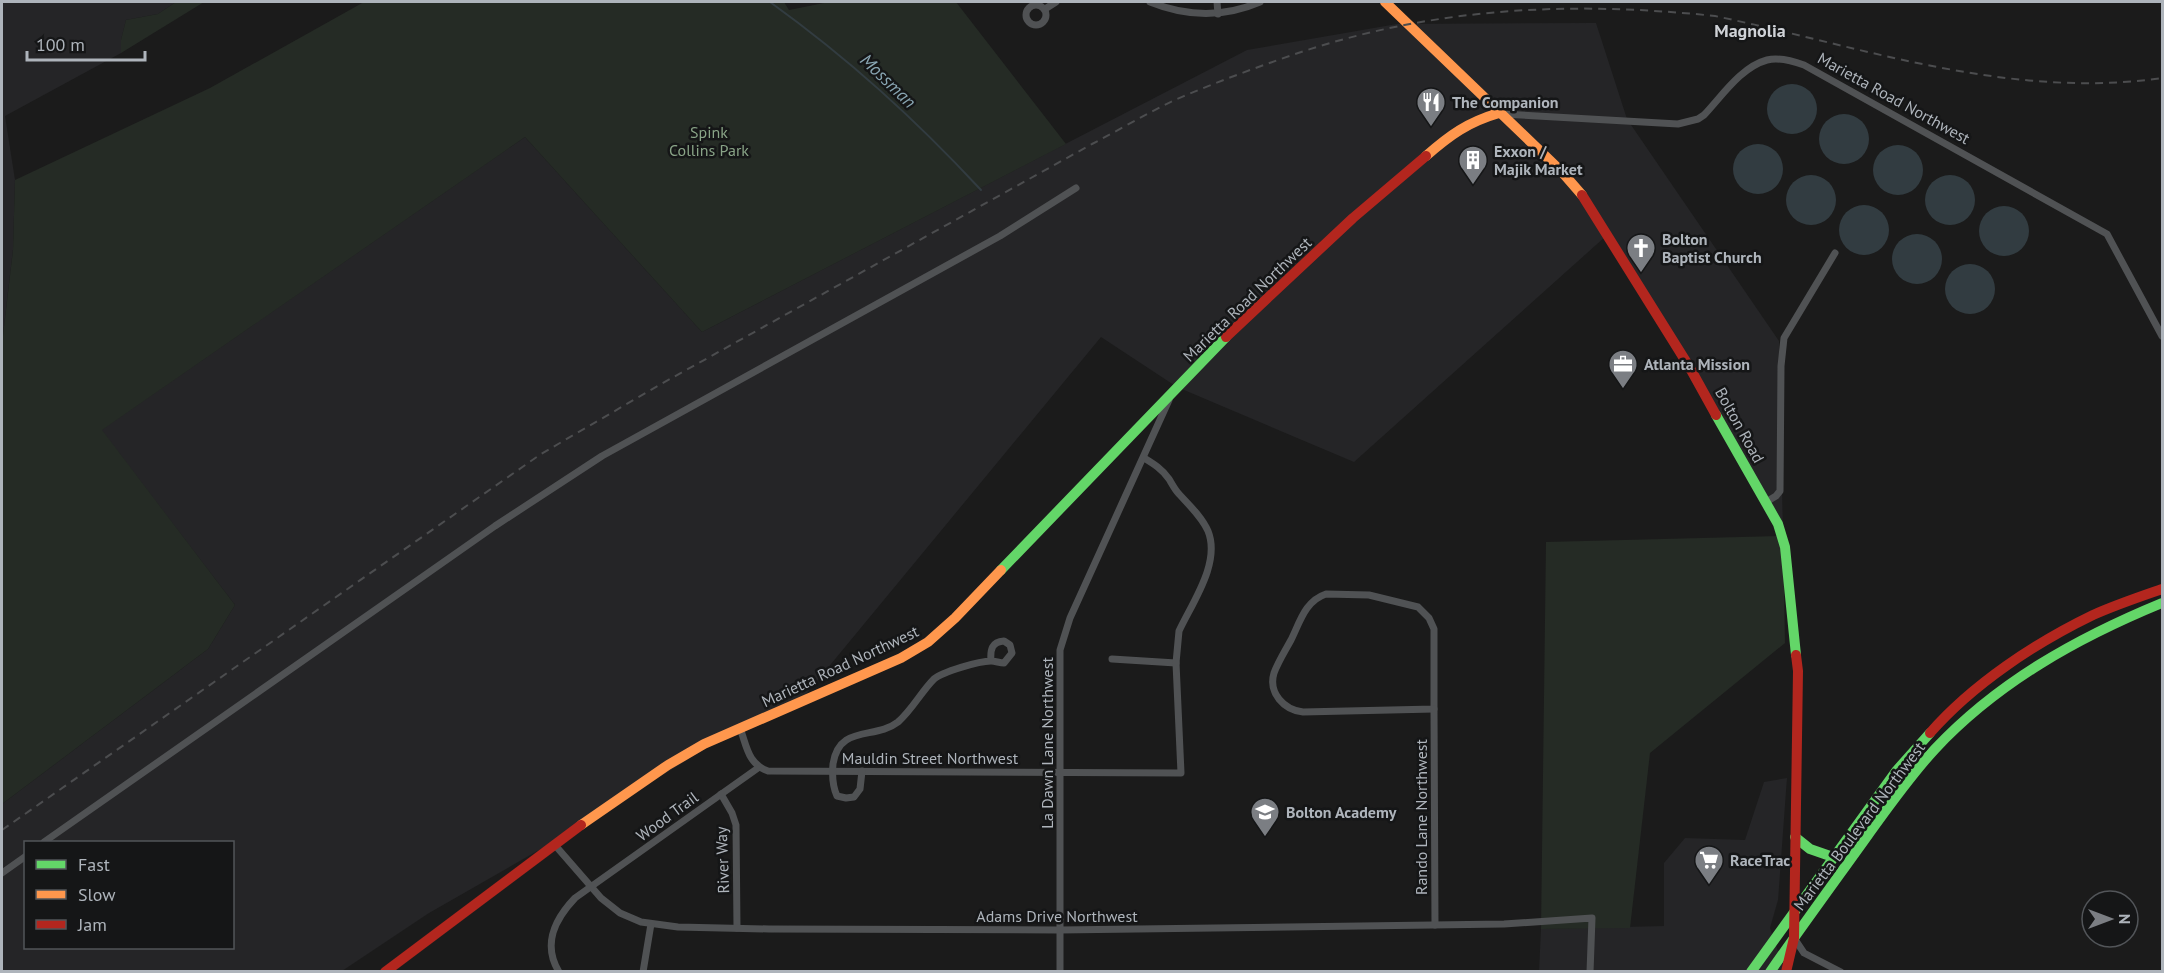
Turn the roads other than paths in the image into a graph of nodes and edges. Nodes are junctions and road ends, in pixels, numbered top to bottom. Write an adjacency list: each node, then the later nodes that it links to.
1 (1056, 2): 6 (street)
2 (1150, 2): 7 (street)
3 (1216, 2): 7 (street)
4 (1260, 2): 7 (street)
5 (1385, 2): 8 (main road, Bolton Road)
6 (1045, 9)
7 (1218, 14)
8 (1499, 113): 11 (street, Marietta Road Northwest); 12 (main road, Marietta Road Northwest); 14 (main road, Bolton Road)
9 (1076, 188): 28 (street)
10 (1834, 253): 14 (street)
11 (2163, 336)
12 (1172, 393): 13 (street, La Dawn Lane Northwest); 21 (main road, Marietta Road Northwest)
13 (1144, 458): 19 (street); 25 (street, La Dawn Lane Northwest)
14 (1766, 502): 27 (main road, Bolton Road)
15 (2163, 589): 31 (main road, Marietta Boulevard Northwest)
16 (2163, 603): 39 (main road, Marietta Boulevard Northwest)
17 (1112, 659): 19 (street)
18 (991, 661): 23 (street)
19 (1176, 663): 25 (street, Mauldin Street Northwest)
20 (1434, 709): 20 (street, Rando Lane Northwest); 36 (street, Rando Lane Northwest)
21 (740, 728): 22 (street); 29 (main road, Marietta Road Northwest)
22 (758, 768): 23 (street, Mauldin Street Northwest); 26 (street, Wood Trail)
23 (832, 771): 24 (street, Mauldin Street Northwest); 24 (street)
24 (862, 771): 25 (street, Mauldin Street Northwest)
25 (1059, 772): 38 (street, La Dawn Lane Northwest)
26 (721, 794): 33 (street, Wood Trail); 37 (street, River Way)
27 (1795, 837): 31 (main road); 34 (main road, Bolton Road)
28 (48, 841)
29 (554, 844): 33 (street, Adams Drive Northwest); 40 (main road, Marietta Road Northwest)
30 (24, 857): 32 (street)
31 (1833, 857): 34 (main road, Marietta Boulevard Northwest)
32 (2, 873)
33 (591, 886): 35 (street, Adams Drive Northwest); 41 (street, Wood Trail)
34 (1793, 913): 39 (main road, Bolton Road); 45 (main road, Marietta Boulevard Northwest)
35 (651, 924): 37 (street, Adams Drive Northwest); 42 (street)
36 (1435, 925): 38 (street, Adams Drive Northwest); 44 (street, Adams Drive Northwest)
37 (737, 928): 38 (street, Adams Drive Northwest)
38 (1060, 930): 43 (street, La Dawn Lane Northwest)
39 (1794, 938): 46 (main road, Marietta Boulevard Northwest); 47 (main road, Bolton Road); 48 (street)
40 (385, 972)
41 (559, 972)
42 (643, 972)
43 (1060, 972)
44 (1590, 972)
45 (1751, 972)
46 (1770, 972)
47 (1786, 972)
48 (1841, 972)

